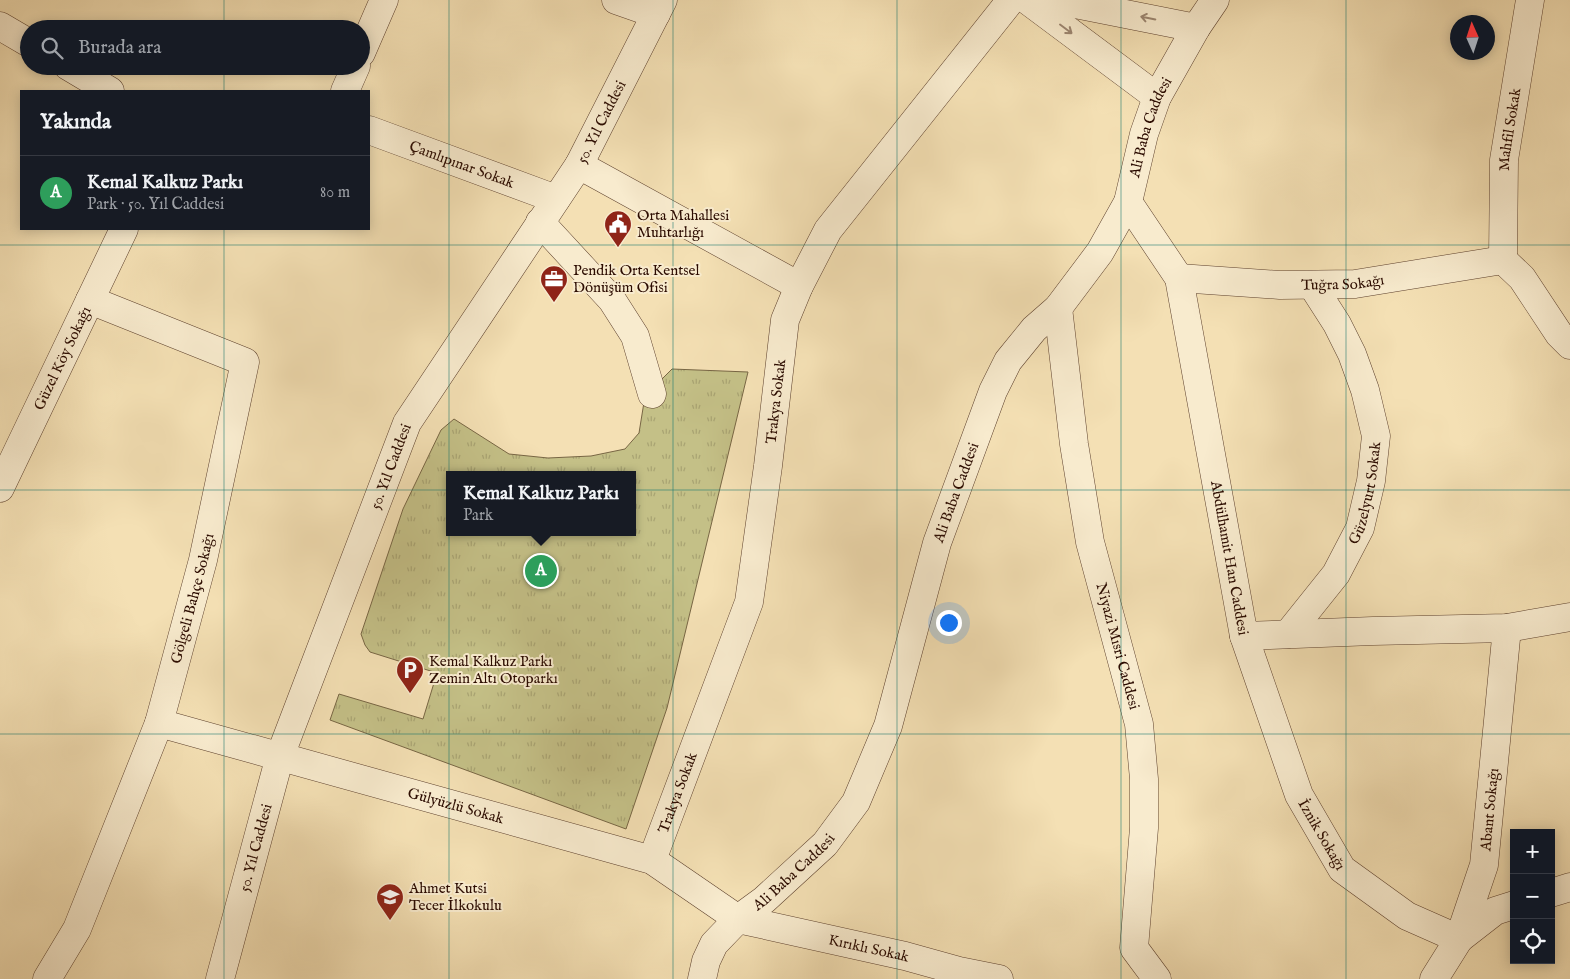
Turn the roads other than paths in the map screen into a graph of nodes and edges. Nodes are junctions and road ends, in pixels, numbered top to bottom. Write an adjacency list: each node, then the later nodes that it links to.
1 (384, 0): 11 (street)
2 (616, 0): 8 (street)
3 (1012, 0): 27 (street, Trakya Sokak)
4 (1027, 0): 17 (street, one-way to 17)
5 (1055, 0): 10 (street, one-way to 5)
6 (1215, 0): 10 (street, Ali Baba Caddesi)
7 (1530, 0): 24 (street, Mahfil Sokak)
8 (660, 7): 19 (street, 50. Yıl Caddesi)
9 (0, 26): 12 (street)
10 (1196, 28): 17 (street, Ali Baba Caddesi)
11 (370, 32)
12 (20, 38)
13 (83, 75): 15 (street)
14 (352, 75): 16 (street)
15 (108, 90)
16 (345, 90)
17 (1158, 97): 21 (street, Ali Baba Caddesi)
18 (370, 130): 20 (street, Çamlıpınar Sokak)
19 (579, 165): 20 (street, 50. Yıl Caddesi); 27 (street)
20 (556, 198): 22 (street, 50. Yıl Caddesi)
21 (1128, 202): 25 (street, Abdülhamit Han Caddesi); 29 (street, Ali Baba Caddesi)
22 (540, 222): 31 (street); 38 (street, 50. Yıl Caddesi)
23 (124, 230): 28 (street, Güzel Köy Sokağı)
24 (1504, 260): 26 (street, Tuğra Sokağı); 30 (street)
25 (1179, 278): 26 (street, Tuğra Sokağı); 36 (street, Abdülhamit Han Caddesi)
26 (1312, 284): 35 (street, Güzelyurt Sokak)
27 (799, 286): 39 (street, Trakya Sokak)
28 (90, 300): 32 (street, Güzel Köy Sokağı); 37 (street, Gölgeli Bahçe Sokağı)
29 (1058, 308): 43 (street, Ali Baba Caddesi); 49 (street, Niyazi Mısri Caddesi)
30 (1570, 345)
31 (652, 394)
32 (0, 488)
33 (1570, 617): 34 (street, Abdülhamit Han Caddesi)
34 (1507, 628): 35 (street, Abdülhamit Han Caddesi); 44 (street, Abant Sokağı)
35 (1288, 634): 36 (street, Abdülhamit Han Caddesi)
36 (1244, 636): 44 (street, İznik Sokağı)
37 (159, 723): 38 (street, Gülyüzlü Sokak); 45 (street, Gölgeli Bahçe Sokağı)
38 (280, 756): 39 (street, Gülyüzlü Sokak); 46 (street, 50. Yıl Caddesi)
39 (652, 860): 43 (street, Gülyüzlü Sokak)
40 (1570, 887): 41 (street)
41 (1555, 891)
42 (1510, 906): 44 (street)
43 (738, 919): 47 (street, Ali Baba Caddesi); 48 (street, Kırıklı Sokak)
44 (1459, 939): 50 (street, Abant Sokağı)
45 (46, 979)
46 (220, 979)
47 (702, 979)
48 (999, 979)
49 (1157, 979)
50 (1434, 979)

